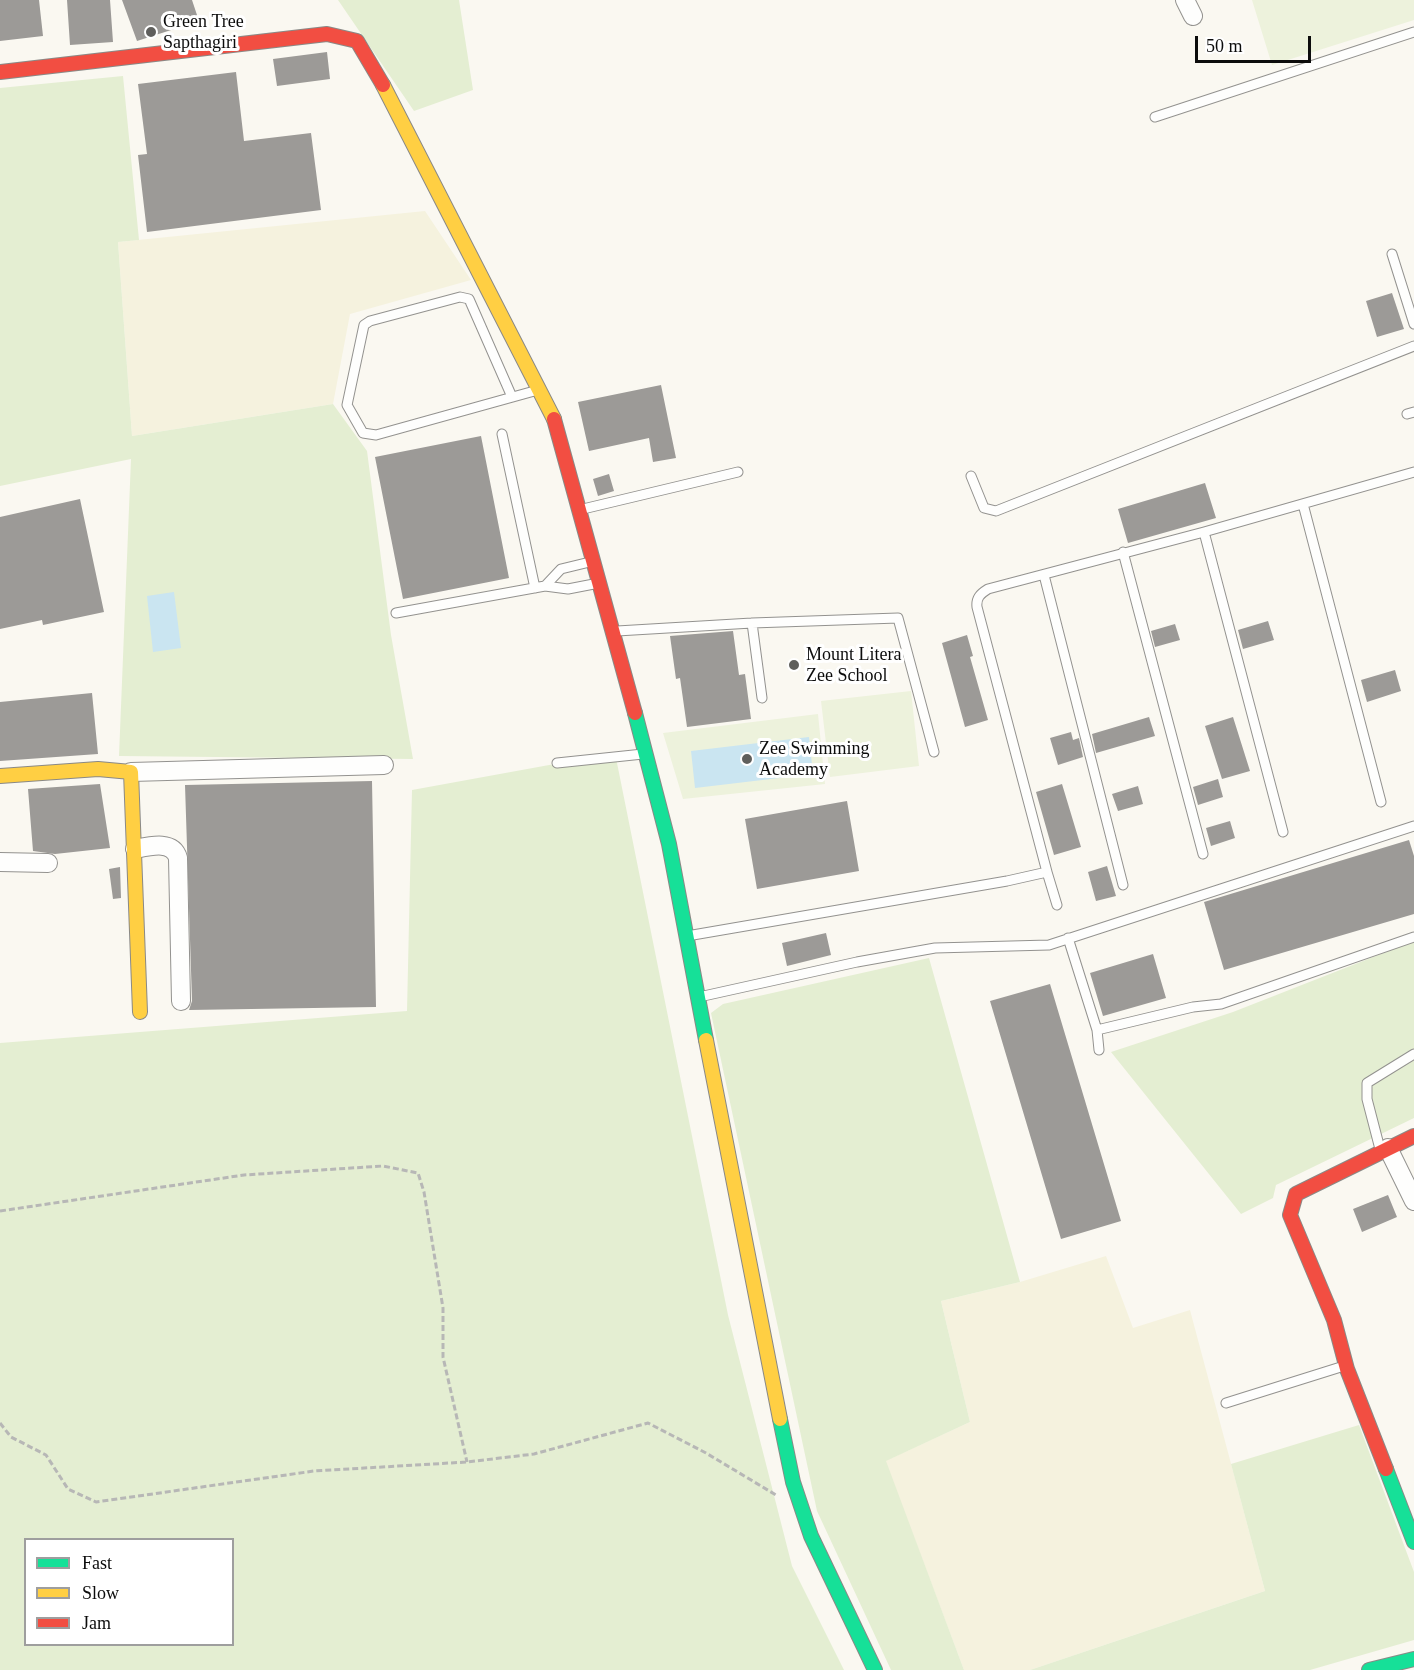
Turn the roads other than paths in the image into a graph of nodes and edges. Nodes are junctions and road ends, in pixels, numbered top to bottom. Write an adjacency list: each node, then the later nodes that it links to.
1 (1414, 32): 3 (lane)
2 (0, 72): 7 (street)
3 (1155, 117)
4 (1392, 254): 5 (lane)
5 (1414, 324)
6 (1414, 346): 12 (lane)
7 (538, 390): 8 (lane); 14 (street)
8 (512, 397): 8 (lane)
9 (502, 434): 20 (lane)
10 (738, 472): 14 (lane)
11 (1414, 472): 13 (lane)
12 (971, 476)
13 (1303, 504): 15 (lane); 31 (lane)
14 (580, 510): 17 (street)
15 (1204, 532): 16 (lane); 33 (lane)
16 (1123, 552): 18 (lane); 35 (lane)
17 (595, 561): 19 (street); 20 (lane)
18 (1044, 574): 38 (lane); 39 (lane)
19 (601, 583): 20 (lane); 23 (street)
20 (540, 587): 21 (lane)
21 (396, 613)
22 (752, 622): 23 (lane); 24 (lane); 25 (lane)
23 (614, 631): 26 (street)
24 (762, 698)
25 (933, 752)
26 (646, 754): 27 (lane); 41 (street)
27 (557, 763)
28 (384, 765): 29 (street)
29 (131, 772): 30 (street); 34 (street)
30 (0, 776)
31 (1381, 802)
32 (1414, 826): 43 (lane)
33 (1283, 832)
34 (135, 849): 45 (street); 46 (street)
35 (1203, 854)
36 (0, 862): 37 (street)
37 (48, 863)
38 (1047, 872): 40 (lane); 41 (lane)
39 (1123, 885)
40 (1057, 905)
41 (685, 936): 44 (street)
42 (1414, 937): 47 (lane)
43 (1068, 939): 44 (lane); 47 (lane)
44 (697, 998): 57 (street)
45 (181, 1001)
46 (140, 1012)
47 (1096, 1030): 48 (lane)
48 (1099, 1050)
49 (1414, 1054): 51 (lane)
50 (1414, 1136): 51 (street)
51 (1384, 1150): 52 (street); 53 (street)
52 (1414, 1201)
53 (1346, 1366): 54 (lane); 55 (street)
54 (1226, 1403)
55 (1414, 1542)
56 (1414, 1659): 58 (street)
57 (875, 1670)
58 (1369, 1670)

